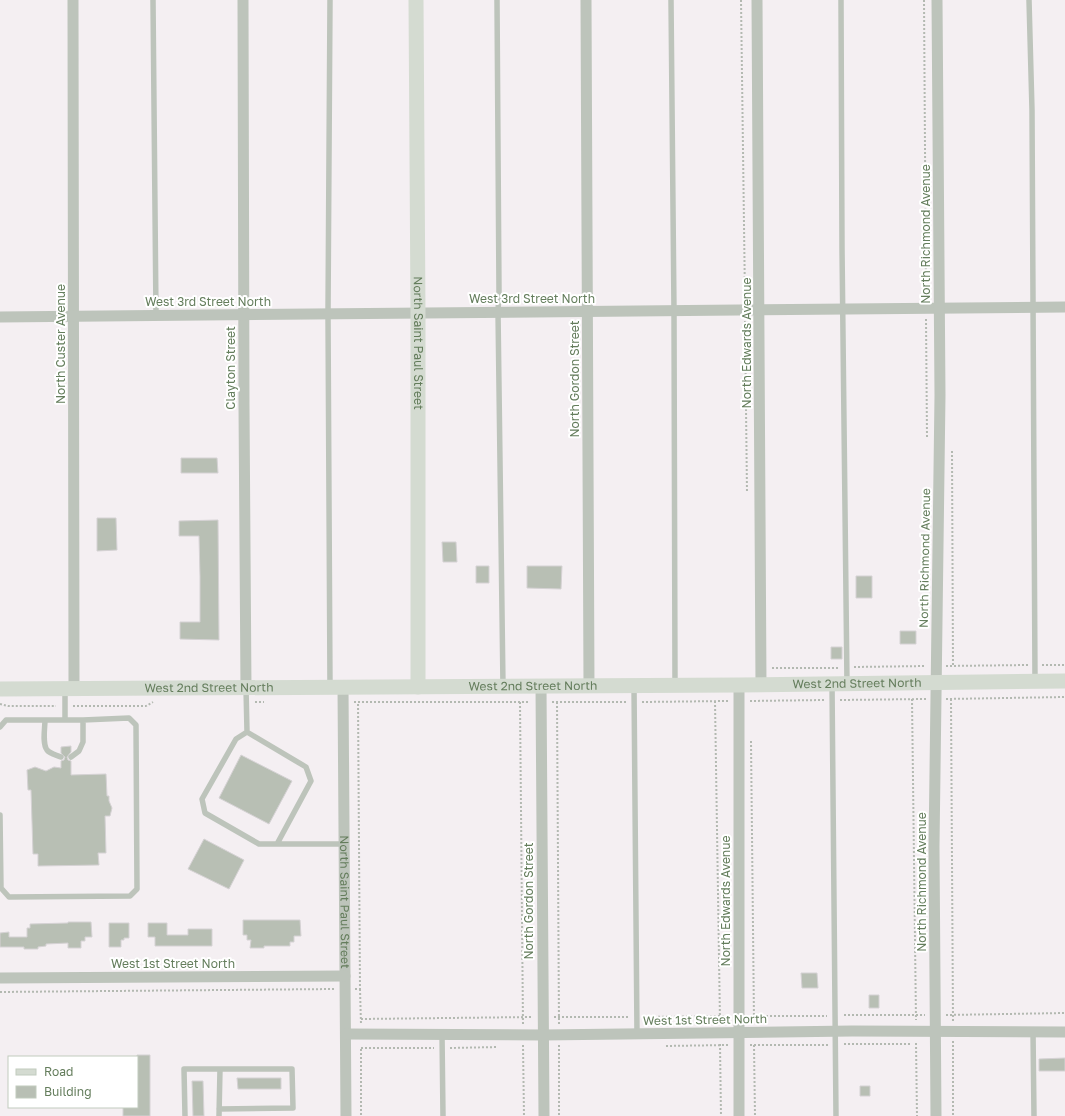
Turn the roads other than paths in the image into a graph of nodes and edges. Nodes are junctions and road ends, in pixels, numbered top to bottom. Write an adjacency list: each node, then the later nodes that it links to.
1 (73, 0): 25 (street, North Custer Avenue)
2 (154, 0): 24 (lane)
3 (243, 0): 22 (street, Clayton Street)
4 (330, 0): 23 (lane)
5 (416, 0): 21 (street, North Saint Paul Street)
6 (497, 0): 19 (lane)
7 (586, 0): 20 (street, North Gordon Street)
8 (671, 0): 18 (lane)
9 (757, 0): 16 (street, North Edwards Avenue)
10 (841, 0): 17 (lane)
11 (937, 0): 15 (street, North Richmond Avenue)
12 (1029, 0): 14 (lane)
13 (1065, 307): 14 (street, West 3rd Street North)
14 (1033, 308): 15 (street, West 3rd Street North); 27 (lane)
15 (940, 309): 17 (street, West 3rd Street North); 29 (street, North Richmond Avenue)
16 (760, 310): 17 (street, West 3rd Street North); 18 (street, West 3rd Street North); 33 (street, North Edwards Avenue)
17 (842, 310): 30 (lane)
18 (674, 311): 20 (street, West 3rd Street North); 31 (lane)
19 (498, 312): 20 (street, West 3rd Street North); 21 (street, West 3rd Street North); 34 (lane)
20 (588, 312): 36 (street, North Gordon Street)
21 (418, 313): 23 (street, West 3rd Street North); 39 (street, North Saint Paul Street)
22 (244, 314): 23 (street, West 3rd Street North); 24 (street, West 3rd Street North); 41 (street, Clayton Street)
23 (328, 314): 38 (lane)
24 (156, 315): 25 (street, West 3rd Street North)
25 (74, 316): 26 (street, West 3rd Street North); 40 (street, North Custer Avenue)
26 (0, 317)
27 (1035, 681): 28 (street, West 2nd Street North); 29 (street, West 2nd Street North)
28 (1065, 681)
29 (937, 682): 30 (street, West 2nd Street North); 56 (street, North Richmond Avenue)
30 (840, 684): 33 (street, West 2nd Street North); 55 (lane)
31 (675, 685): 32 (street, West 2nd Street North); 37 (street, West 2nd Street North)
32 (739, 685): 33 (street, West 2nd Street North); 59 (street, North Edwards Avenue)
33 (761, 685)
34 (503, 686): 35 (street, West 2nd Street North); 39 (street, West 2nd Street North)
35 (541, 686): 36 (street, West 2nd Street North); 63 (street, North Gordon Street)
36 (589, 686): 37 (street, West 2nd Street North)
37 (634, 686): 62 (lane)
38 (337, 687): 39 (street, West 2nd Street North); 41 (street, West 2nd Street North); 52 (street, North Saint Paul Street)
39 (418, 687)
40 (70, 688): 41 (street, West 2nd Street North); 42 (street, West 2nd Street North); 44 (lane)
41 (246, 688): 47 (lane)
42 (0, 689)
43 (44, 720): 44 (lane); 46 (lane); 48 (lane)
44 (65, 720): 45 (lane)
45 (83, 720): 49 (lane); 50 (lane)
46 (0, 727)
47 (247, 732): 51 (lane); 51 (lane)
48 (61, 757)
49 (71, 757)
50 (0, 815)
51 (277, 844): 52 (lane)
52 (344, 844): 53 (street, North Saint Paul Street)
53 (345, 976): 54 (street, West 1st Street North); 60 (street, North Saint Paul Street)
54 (0, 978)
55 (836, 1031): 56 (street, West 1st Street North); 59 (street, West 1st Street North); 72 (lane)
56 (936, 1031): 57 (street, West 1st Street North); 73 (street, North Richmond Avenue)
57 (1033, 1032): 58 (street, West 1st Street North); 74 (lane)
58 (1065, 1032)
59 (739, 1033): 62 (street, West 1st Street North); 71 (street, North Edwards Avenue)
60 (346, 1034): 61 (street, West 1st Street North); 68 (street, North Saint Paul Street)
61 (442, 1034): 63 (street, West 1st Street North); 69 (lane)
62 (637, 1034): 63 (street, West 1st Street North)
63 (543, 1035): 70 (street, North Gordon Street)
64 (220, 1069): 65 (lane); 65 (lane); 66 (lane)
65 (219, 1109): 67 (lane)
66 (184, 1116)
67 (219, 1116)
68 (346, 1116)
69 (443, 1116)
70 (544, 1116)
71 (739, 1116)
72 (836, 1116)
73 (936, 1116)
74 (1034, 1116)

